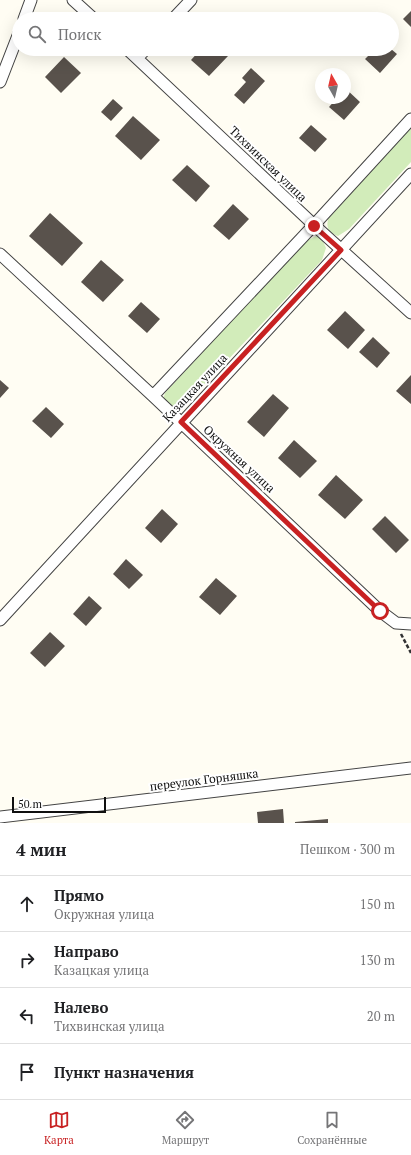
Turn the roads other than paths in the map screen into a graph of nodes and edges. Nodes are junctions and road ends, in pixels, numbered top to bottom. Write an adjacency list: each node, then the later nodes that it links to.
1 (32, 0): 4 (street)
2 (73, 0): 5 (street)
3 (191, 0): 6 (street)
4 (27, 12)
5 (86, 12)
6 (180, 12)
7 (12, 51): 9 (street)
8 (137, 58): 12 (street, Тихвинская улица)
9 (0, 82)
10 (411, 118): 12 (street)
11 (411, 174): 13 (street, Казацкая улица)
12 (314, 226): 13 (street, Тихвинская улица); 16 (street)
13 (341, 250): 15 (street, Тихвинская улица); 17 (street, Казацкая улица)
14 (0, 254): 16 (street, Окружная улица)
15 (411, 313)
16 (153, 396): 17 (street, Окружная улица)
17 (181, 422): 18 (street, Казацкая улица); 19 (street, Окружная улица)
18 (0, 620)
19 (411, 624)
20 (411, 768): 21 (street, переулок Горняшка)
21 (0, 817)

